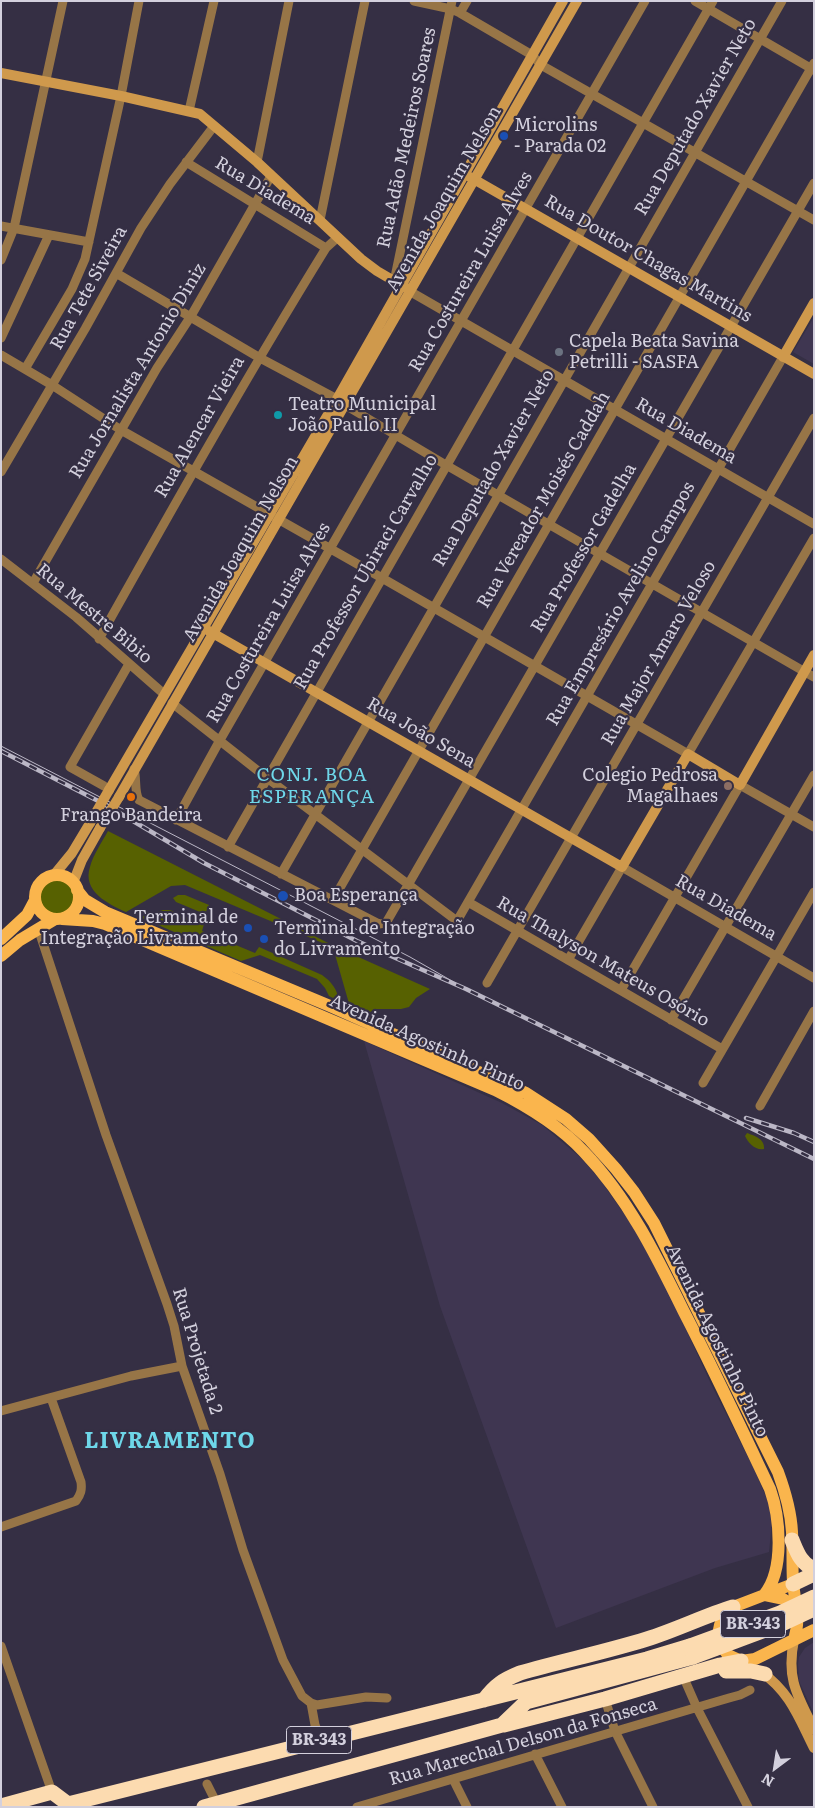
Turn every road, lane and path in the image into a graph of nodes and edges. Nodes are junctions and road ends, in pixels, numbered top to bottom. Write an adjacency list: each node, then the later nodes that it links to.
1 (63, 1): 21 (street)
2 (139, 1): 23 (street)
3 (214, 1): 24 (street)
4 (288, 1): 29 (street)
5 (365, 1): 38 (street)
6 (414, 1): 13 (street)
7 (467, 1): 15 (street)
8 (563, 1): 17 (main road, Avenida Joaquim Nelson)
9 (577, 1): 18 (main road, Avenida Joaquim Nelson)
10 (645, 1): 22 (street, Rua Costureira Luisa Alves)
11 (694, 1): 14 (street)
12 (782, 1): 16 (street, Rua Deputado Xavier Neto)
13 (452, 5): 15 (street); 50 (street, Rua Adão Medeiros Soares)
14 (711, 5): 16 (street); 25 (street, Rua Professor Ubiraci Carvalho)
15 (460, 13): 17 (street)
16 (760, 39): 19 (street); 27 (street, Rua Deputado Xavier Neto)
17 (532, 55): 18 (street); 30 (main road, Avenida Joaquim Nelson)
18 (541, 64): 22 (street); 32 (main road, Avenida Joaquim Nelson)
19 (813, 67): 33 (street, Rua Vereador Moisés Caddah)
20 (1, 73): 21 (main road)
21 (46, 83): 23 (main road); 41 (street)
22 (592, 93): 25 (street); 36 (street, Rua Costureira Luisa Alves)
23 (121, 96): 24 (main road); 45 (street)
24 (189, 111): 26 (main road)
25 (644, 122): 27 (street); 44 (street, Rua Professor Ubiraci Carvalho)
26 (214, 126): 28 (street, Rua Tete Siveira); 29 (main road)
27 (695, 152): 33 (street); 48 (street, Rua Deputado Xavier Neto)
28 (186, 162): 35 (street, Rua Diadema); 49 (street, Rua Tete Siveira)
29 (257, 162): 31 (main road)
30 (465, 174): 32 (main road, Rua Doutor Chagas Martins); 50 (main road, Avenida Joaquim Nelson)
31 (272, 176): 35 (street, Rua Jornalista Antonio Diniz); 38 (main road)
32 (475, 179): 36 (main road, Rua Doutor Chagas Martins); 51 (main road, Avenida Joaquim Nelson)
33 (746, 182): 37 (street); 52 (street, Rua Vereador Moisés Caddah)
34 (814, 183): 37 (street, Rua Professor Gadelha)
35 (255, 203): 46 (street, Rua Diadema); 54 (street, Rua Jornalista Antonio Diniz)
36 (526, 208): 44 (main road, Rua Doutor Chagas Martins); 55 (street, Rua Costureira Luisa Alves)
37 (798, 211): 39 (street); 56 (street, Rua Professor Gadelha)
38 (320, 220): 43 (main road)
39 (814, 220)
40 (1, 226): 41 (street)
41 (14, 228): 42 (street); 47 (street)
42 (49, 235): 45 (street); 57 (street)
43 (337, 238): 46 (street, Rua Alencar Vieira); 50 (main road)
44 (577, 238): 48 (main road, Rua Doutor Chagas Martins); 58 (street, Rua Professor Ubiraci Carvalho)
45 (89, 242): 62 (street)
46 (326, 248): 61 (street, Rua Alencar Vieira)
47 (1, 260)
48 (629, 267): 52 (main road, Rua Doutor Chagas Martins); 64 (street, Rua Deputado Xavier Neto)
49 (116, 273): 54 (street); 65 (street, Rua Tete Siveira)
50 (398, 284): 51 (main road); 66 (main road, Avenida Joaquim Nelson)
51 (411, 292): 55 (street, Rua Diadema); 66 (main road, Avenida Joaquim Nelson)
52 (680, 296): 56 (main road, Rua Doutor Chagas Martins); 67 (street, Rua Vereador Moisés Caddah)
53 (814, 303): 60 (main road, Rua Empresário Avelino Campos)
54 (190, 316): 61 (street); 69 (street, Rua Jornalista Antonio Diniz)
55 (462, 321): 58 (street, Rua Diadema); 70 (street, Rua Costureira Luisa Alves)
56 (731, 327): 60 (main road, Rua Doutor Chagas Martins); 71 (street, Rua Professor Gadelha)
57 (1, 338)
58 (513, 350): 64 (street, Rua Diadema); 72 (street, Rua Professor Ubiraci Carvalho)
59 (1, 355): 62 (street)
60 (783, 357): 63 (main road, Rua Doutor Chagas Martins); 73 (street, Rua Empresário Avelino Campos)
61 (260, 358): 66 (street); 74 (street, Rua Alencar Vieira)
62 (25, 369): 65 (street)
63 (814, 374)
64 (564, 379): 67 (street, Rua Diadema); 76 (street, Rua Deputado Xavier Neto)
65 (52, 385): 69 (street); 75 (street, Rua Tete Siveira)
66 (341, 402): 70 (street); 78 (main road, Avenida Joaquim Nelson); 79 (main road, Avenida Joaquim Nelson)
67 (615, 409): 71 (street, Rua Diadema); 80 (street, Rua Vereador Moisés Caddah)
68 (814, 418): 77 (street, Rua Major Amaro Veloso)
69 (121, 430): 74 (street); 87 (street, Rua Jornalista Antonio Diniz)
70 (396, 435): 72 (street); 83 (street, Rua Costureira Luisa Alves)
71 (667, 439): 73 (street, Rua Diadema); 84 (street, Rua Professor Gadelha)
72 (446, 465): 76 (street); 86 (street, Rua Professor Ubiraci Carvalho)
73 (718, 468): 77 (street, Rua Diadema); 88 (street, Rua Empresário Avelino Campos)
74 (193, 470): 78 (street); 93 (street, Rua Alencar Vieira)
75 (1, 472)
76 (498, 495): 80 (street); 89 (street, Rua Deputado Xavier Neto)
77 (768, 497): 81 (street, Rua Diadema); 90 (street, Rua Major Amaro Veloso)
78 (269, 514): 79 (street); 91 (main road, Avenida Joaquim Nelson)
79 (278, 519): 83 (street); 91 (main road, Avenida Joaquim Nelson)
80 (549, 524): 84 (street); 92 (street, Rua Vereador Moisés Caddah)
81 (814, 524)
82 (814, 538): 94 (street)
83 (330, 549): 86 (street); 96 (street, Rua Costureira Luisa Alves)
84 (600, 553): 88 (street); 98 (street, Rua Professor Gadelha)
85 (1, 559): 87 (street, Rua Mestre Bibio)
86 (382, 578): 89 (street); 101 (street, Rua Professor Ubiraci Carvalho)
87 (34, 583): 93 (street, Rua Mestre Bibio)
88 (653, 583): 90 (street); 103 (street, Rua Empresário Avelino Campos)
89 (433, 608): 92 (street); 105 (street, Rua Deputado Xavier Neto)
90 (701, 612): 94 (street); 106 (street, Rua Major Amaro Veloso)
91 (209, 630): 96 (main road, Rua João Sena); 102 (main road, Avenida Joaquim Nelson); 104 (main road, Avenida Joaquim Nelson)
92 (484, 637): 98 (street); 108 (street, Rua Vereador Moisés Caddah)
93 (99, 639): 97 (street, Rua Mestre Bibio)
94 (753, 642): 99 (street); 109 (street)
95 (814, 655): 99 (main road)
96 (265, 663): 101 (main road, Rua João Sena); 107 (street, Rua Costureira Luisa Alves)
97 (129, 664): 102 (street, Rua Mestre Bibio); 115 (street)
98 (534, 666): 103 (street); 113 (street, Rua Professor Gadelha)
99 (804, 671): 100 (street); 114 (main road)
100 (814, 677)
101 (317, 691): 105 (main road, Rua João Sena); 112 (street, Rua Professor Ubiraci Carvalho)
102 (164, 694): 115 (main road, Avenida Joaquim Nelson)
103 (587, 696): 106 (street); 116 (street, Rua Empresário Avelino Campos)
104 (172, 703): 107 (street); 110 (main road, Avenida Joaquim Nelson)
105 (368, 721): 108 (main road, Rua João Sena); 117 (street, Rua Deputado Xavier Neto)
106 (636, 724): 109 (street); 121 (street, Rua Major Amaro Veloso)
107 (220, 740): 112 (street); 119 (street, Rua Costureira Luisa Alves)
108 (419, 750): 113 (main road, Rua João Sena); 123 (street, Rua Vereador Moisés Caddah)
109 (688, 754): 114 (main road); 124 (main road)
110 (134, 769): 119 (street); 128 (main road, Avenida Joaquim Nelson, bridge)
111 (814, 774): 118 (street)
112 (267, 778): 117 (street); 122 (street, Rua Professor Ubiraci Carvalho)
113 (469, 779): 116 (main road, Rua João Sena); 127 (street, Rua Professor Gadelha)
114 (740, 785): 118 (street); 130 (street)
115 (106, 788): 126 (main road, Avenida Joaquim Nelson, bridge)
116 (522, 809): 121 (main road, Rua João Sena); 133 (street, Rua Empresário Avelino Campos)
117 (314, 813): 123 (street); 125 (street, Rua Deputado Xavier Neto)
118 (791, 814): 120 (street); 135 (street)
119 (176, 820): 122 (street)
120 (814, 827)
121 (571, 838): 124 (main road, Rua João Sena); 137 (street, Rua Major Amaro Veloso)
122 (228, 847): 125 (street)
123 (362, 850): 127 (street); 132 (street, Rua Vereador Moisés Caddah)
124 (622, 867): 130 (street, Rua Diadema); 141 (street)
125 (280, 874): 132 (street)
126 (54, 875): 128 (main road); 131 (main road)
127 (409, 885): 132 (street, Rua Professor Gadelha); 133 (street, Rua Empresário Avelino Campos)
128 (76, 886): 134 (main road); 154 (main road, Avenida Agostinho Pinto)
129 (814, 892): 140 (street)
130 (674, 896): 135 (street, Rua Diadema); 144 (street)
131 (34, 900): 134 (main road); 138 (main road)
132 (333, 900)
133 (468, 902): 137 (street, Rua Thalyson Mateus Osório)
134 (58, 919): 136 (main road); 158 (main road, Avenida Agostinho Pinto)
135 (726, 926): 140 (street, Rua Diadema); 146 (street)
136 (38, 928): 139 (main road); 150 (street, Rua Projetada 2)
137 (517, 930): 141 (street, Rua Thalyson Mateus Osório); 143 (street, Rua Major Amaro Veloso)
138 (1, 939)
139 (1, 956)
140 (777, 956): 142 (street, Rua Diadema); 147 (street)
141 (568, 960): 144 (street, Rua Thalyson Mateus Osório)
142 (814, 978)
143 (486, 983)
144 (621, 990): 146 (street, Rua Thalyson Mateus Osório)
145 (814, 1011): 149 (street)
146 (672, 1020): 147 (street, Rua Thalyson Mateus Osório)
147 (722, 1049): 148 (street)
148 (703, 1083)
149 (760, 1106)
150 (182, 1366): 151 (street); 175 (street, Rua Projetada 2)
151 (51, 1398): 152 (street); 153 (street)
152 (1, 1411)
153 (1, 1527)
154 (792, 1540): 155 (highway); 157 (main road, Avenida Agostinho Pinto)
155 (814, 1569)
156 (814, 1574): 157 (highway)
157 (793, 1584): 158 (main road); 161 (main road, Avenida Agostinho Pinto)
158 (764, 1594): 160 (main road); 161 (main road)
159 (814, 1597): 166 (highway, BR-343, bridge)
160 (733, 1606): 167 (main road); 174 (highway)
161 (797, 1608): 164 (main road)
162 (814, 1609): 166 (highway, BR-343, bridge)
163 (814, 1630): 164 (main road)
164 (794, 1640): 167 (main road); 176 (main road)
165 (1, 1646): 186 (street)
166 (691, 1652): 170 (highway, BR-343)
167 (741, 1661): 168 (main road); 169 (highway)
168 (764, 1674): 169 (highway); 176 (main road)
169 (685, 1675): 173 (highway); 177 (street)
170 (571, 1684): 174 (highway, BR-343); 178 (highway, BR-343 / BR-343)
171 (750, 1690): 177 (street, Rua Marechal Delson da Fonseca)
172 (387, 1698): 175 (street)
173 (605, 1698): 178 (highway); 180 (street)
174 (484, 1700): 181 (highway, BR-343)
175 (311, 1703): 181 (street)
176 (798, 1706): 179 (main road); 182 (main road)
177 (697, 1708): 180 (street, Rua Marechal Delson da Fonseca); 193 (street)
178 (502, 1725): 188 (highway, BR-343)
179 (814, 1729)
180 (615, 1732): 183 (street, Rua Marechal Delson da Fonseca); 192 (street)
181 (320, 1740): 186 (highway, BR-343)
182 (814, 1748)
183 (535, 1754): 184 (street, Rua Marechal Delson da Fonseca); 191 (street)
184 (453, 1779): 189 (street, Rua Marechal Delson da Fonseca); 190 (street)
185 (207, 1784): 188 (street)
186 (52, 1792): 187 (highway)
187 (1, 1806)
188 (213, 1806)
189 (357, 1807)
190 (467, 1807)
191 (562, 1807)
192 (653, 1807)
193 (748, 1807)

